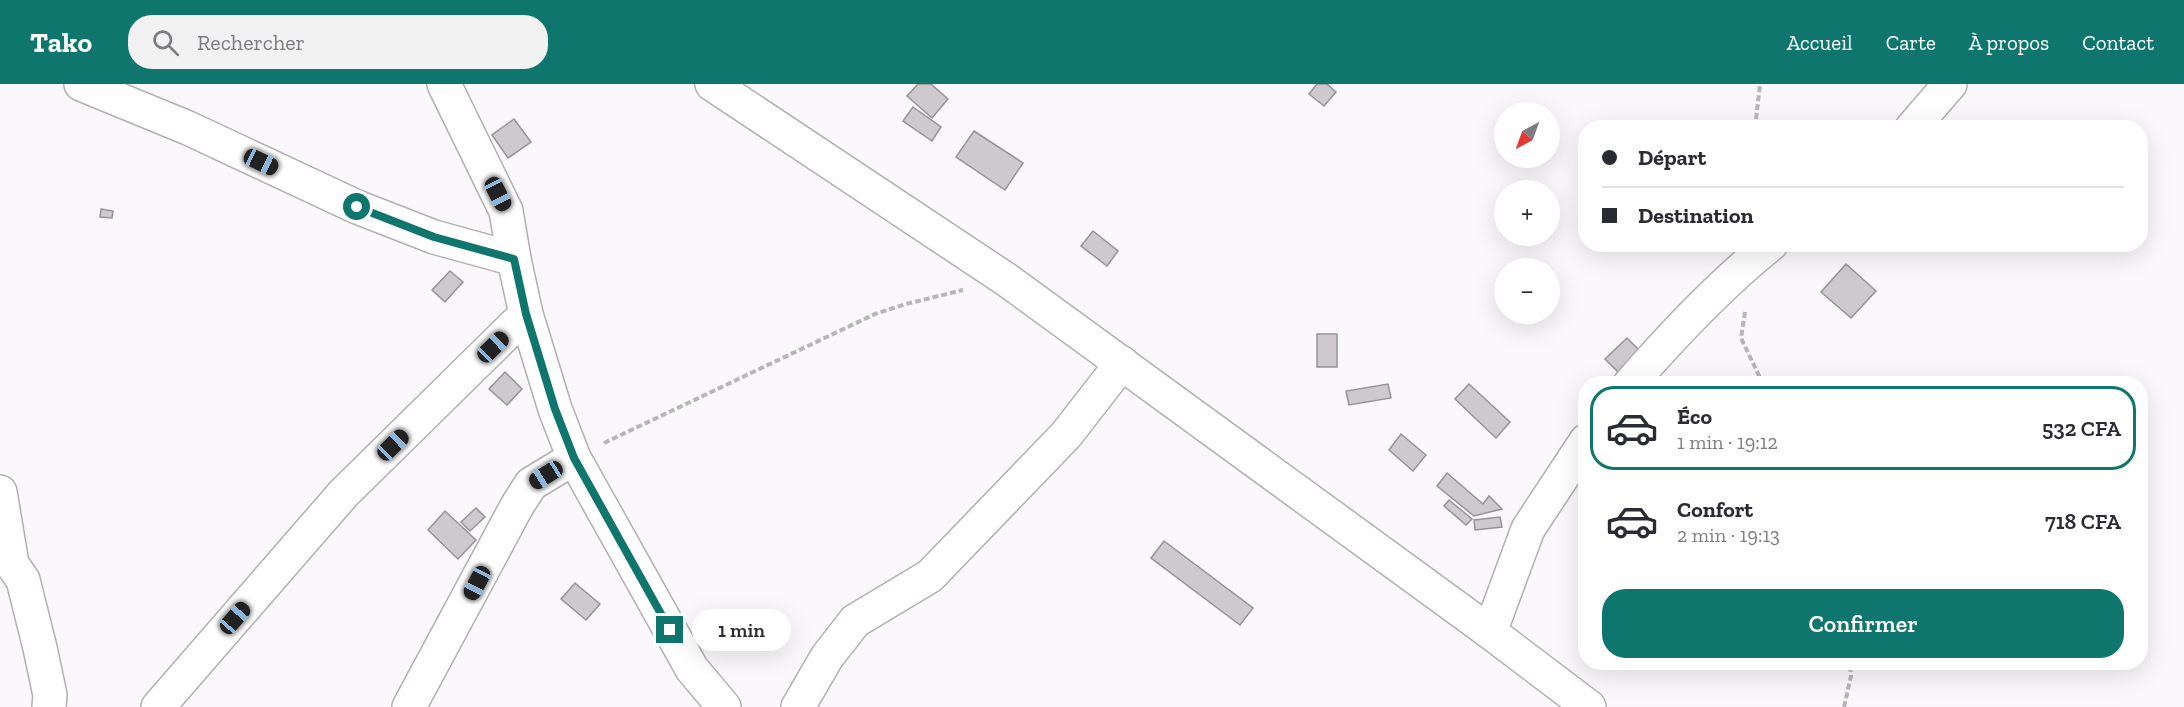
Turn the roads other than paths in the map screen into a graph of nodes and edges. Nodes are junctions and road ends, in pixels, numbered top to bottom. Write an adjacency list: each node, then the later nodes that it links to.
1 (81, 84): 7 (street)
2 (444, 84): 7 (street)
3 (712, 84): 9 (street)
4 (1950, 84): 5 (street)
5 (1919, 120)
6 (1762, 252): 10 (street)
7 (514, 259): 8 (street)
8 (526, 314): 12 (street); 16 (street)
9 (1122, 363): 14 (street); 19 (street)
10 (1638, 376)
11 (1578, 453): 14 (street)
12 (574, 458): 17 (street); 18 (street)
13 (0, 492): 15 (street)
14 (1490, 632): 20 (street)
15 (49, 707)
16 (158, 707)
17 (409, 707)
18 (724, 707)
19 (798, 707)
20 (1589, 707)

